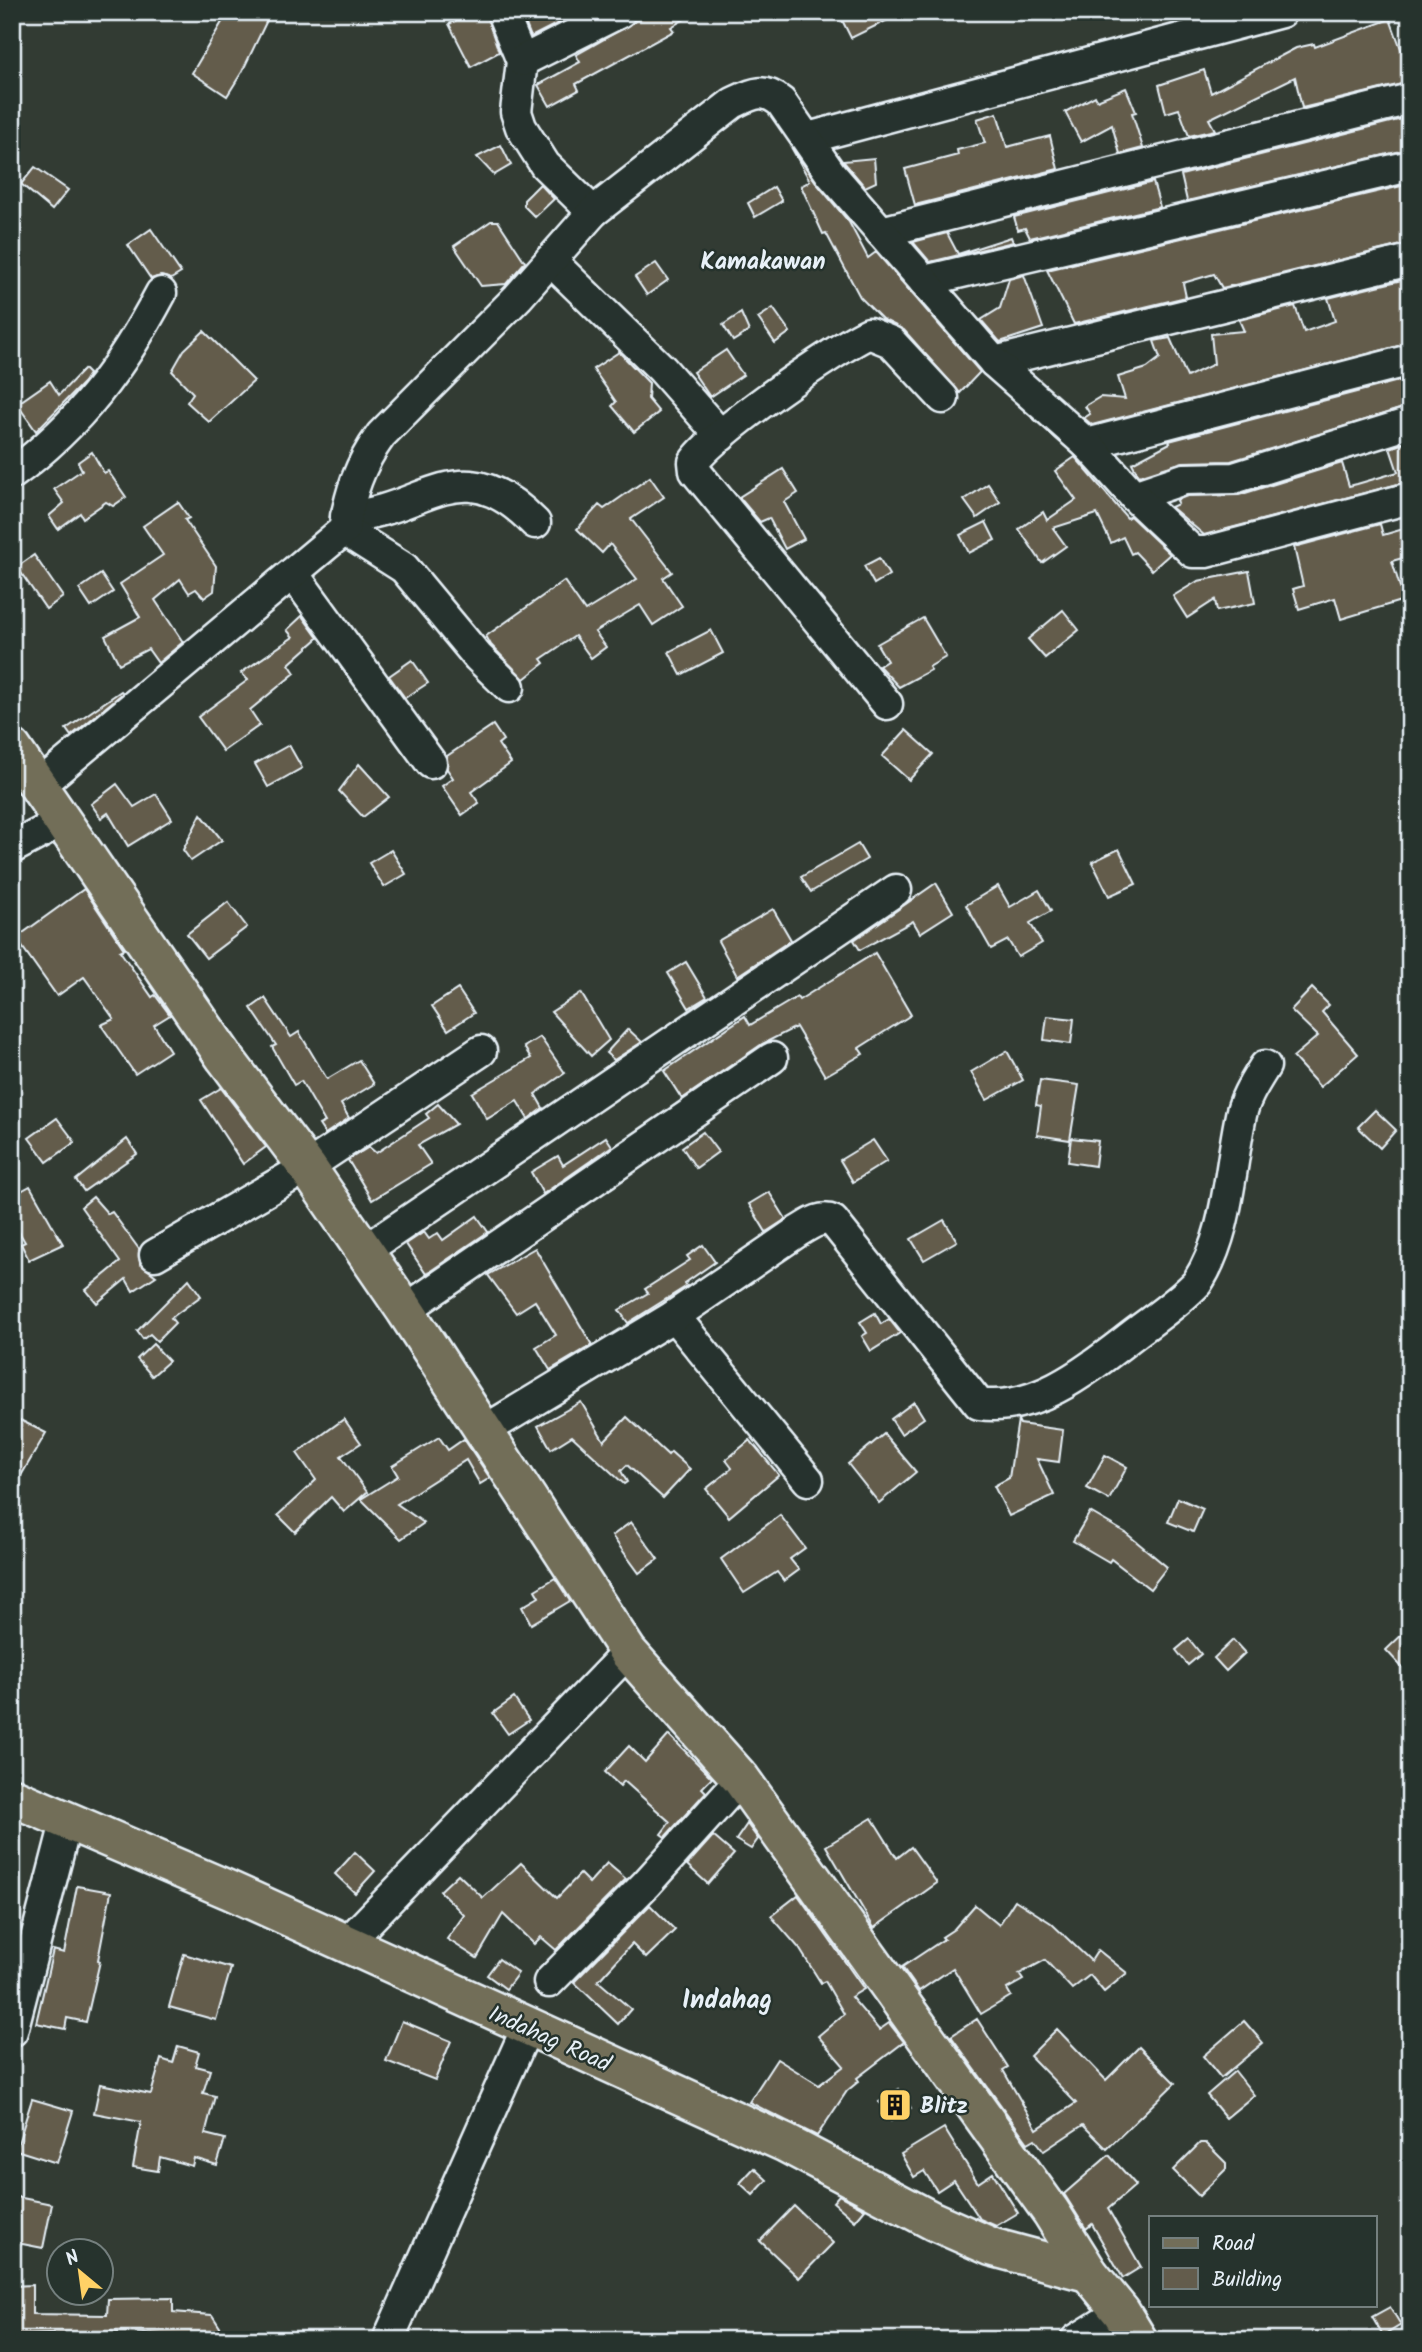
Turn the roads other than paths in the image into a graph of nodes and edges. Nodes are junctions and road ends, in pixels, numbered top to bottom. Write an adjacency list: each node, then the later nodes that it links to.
1 (502, 12): 4 (street)
2 (620, 12): 4 (street)
3 (1281, 12): 6 (street)
4 (522, 61): 8 (street)
5 (1410, 99): 9 (street)
6 (808, 138): 8 (street); 9 (street)
7 (1410, 166): 12 (street)
8 (593, 212): 10 (street)
9 (881, 232): 12 (street)
10 (550, 260): 18 (street); 23 (street)
11 (1410, 260): 15 (street)
12 (924, 281): 15 (street)
13 (161, 293): 20 (street)
14 (1410, 360): 19 (street)
15 (994, 362): 19 (street)
16 (943, 398): 18 (street)
17 (1410, 423): 21 (street)
18 (722, 436): 27 (street)
19 (1087, 444): 21 (street)
20 (12, 474)
21 (1134, 496): 22 (street)
22 (1410, 498)
23 (345, 523): 24 (street); 25 (street); 26 (street)
24 (535, 523)
25 (294, 575): 29 (street); 30 (street)
26 (509, 687)
27 (887, 704)
28 (12, 748): 30 (main road)
29 (431, 763)
30 (37, 787): 31 (main road)
31 (61, 822): 32 (street); 37 (main road)
32 (12, 848)
33 (897, 890): 38 (street)
34 (481, 1051): 37 (street)
35 (772, 1058): 40 (street)
36 (1265, 1066): 41 (street)
37 (307, 1167): 38 (main road); 39 (street)
38 (364, 1251): 40 (main road)
39 (155, 1255)
40 (405, 1310): 42 (main road)
41 (674, 1316): 42 (street); 43 (street)
42 (482, 1432): 44 (main road)
43 (808, 1480)
44 (628, 1652): 45 (main road); 48 (street)
45 (741, 1779): 49 (street); 52 (main road)
46 (12, 1797): 47 (main road, Indahag Road)
47 (66, 1819): 48 (main road, Indahag Road); 51 (street)
48 (346, 1944): 50 (main road, Indahag Road)
49 (549, 1982)
50 (527, 2028): 52 (main road, Indahag Road); 54 (street)
51 (12, 2031)
52 (1088, 2273): 53 (main road)
53 (1129, 2326): 55 (street)
54 (388, 2340)
55 (1076, 2340)

